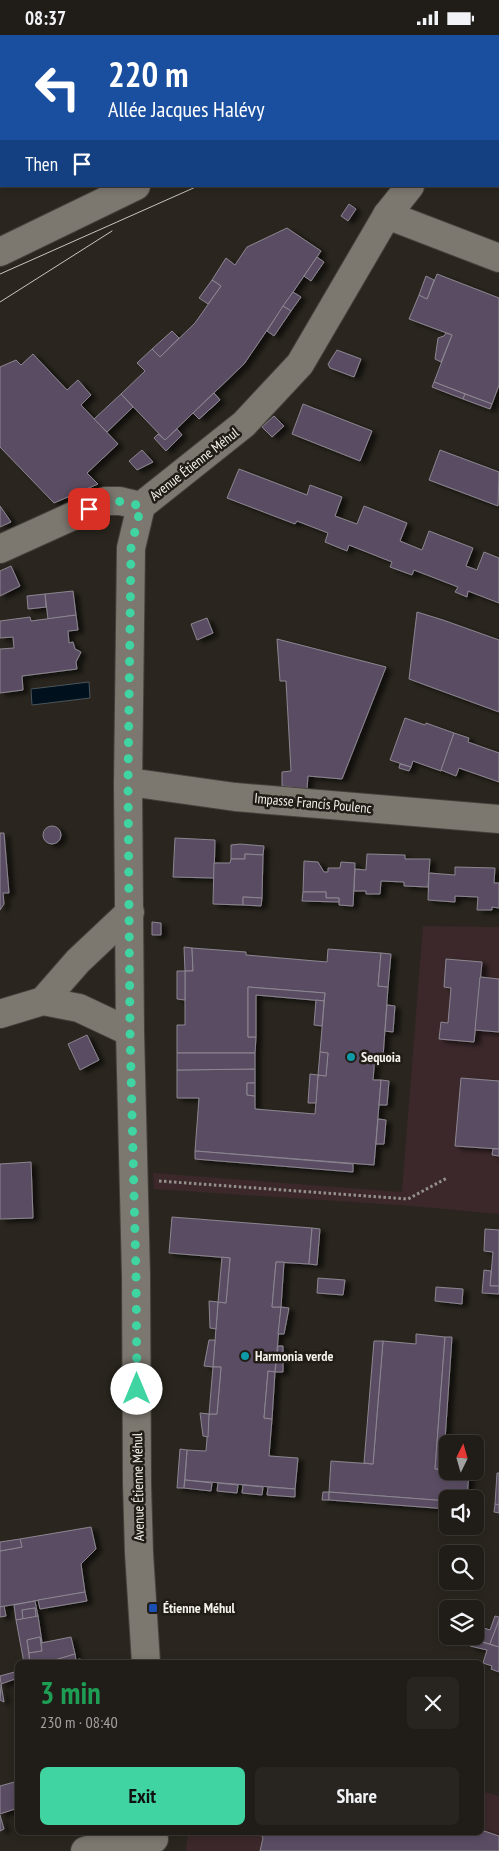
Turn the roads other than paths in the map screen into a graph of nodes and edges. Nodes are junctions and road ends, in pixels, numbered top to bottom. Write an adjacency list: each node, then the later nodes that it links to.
1 (134, 187): 4 (street)
2 (409, 187): 3 (street, Avenue Étienne Méhul)
3 (386, 215): 5 (street); 6 (street, Avenue Étienne Méhul)
4 (0, 252)
5 (499, 258)
6 (141, 506): 7 (street); 8 (street, Avenue Étienne Méhul)
7 (0, 549)
8 (128, 784): 9 (street, Impasse Francis Poulenc); 10 (street, Avenue Étienne Méhul)
9 (499, 819)
10 (130, 912): 11 (street); 13 (street, Avenue Étienne Méhul)
11 (43, 1001): 12 (street); 13 (street)
12 (0, 1014)
13 (130, 1032): 14 (street, Avenue Étienne Méhul)
14 (146, 1660)
15 (154, 1841): 16 (street)
16 (85, 1851)

